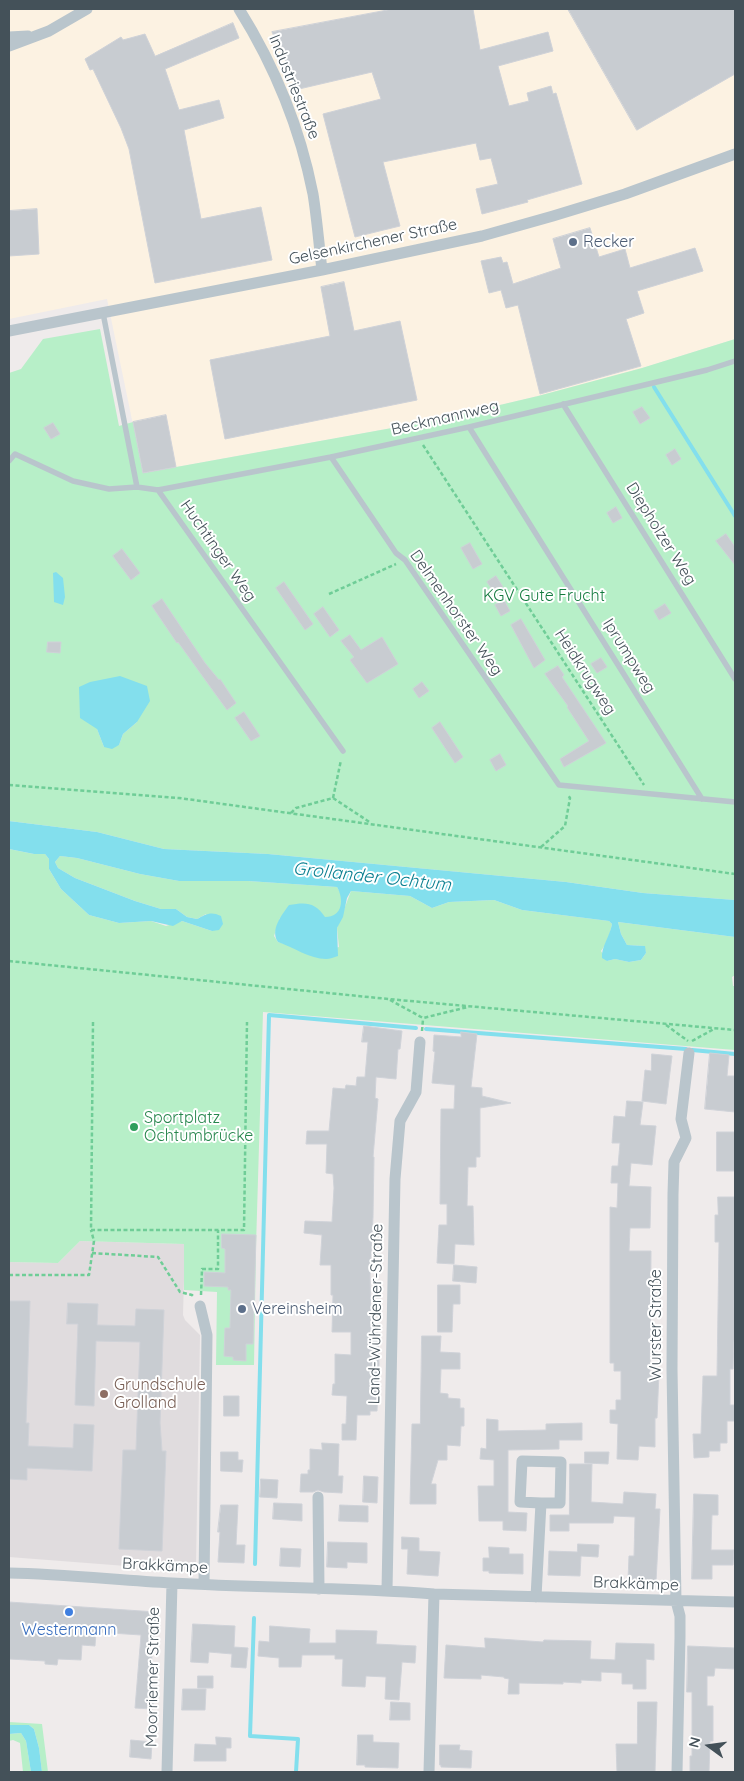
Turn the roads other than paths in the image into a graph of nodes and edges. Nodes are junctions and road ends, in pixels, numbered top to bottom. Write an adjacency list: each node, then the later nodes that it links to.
1 (87, 9): 3 (street)
2 (239, 9): 7 (street, Industriestraße)
3 (37, 36): 4 (street); 5 (street)
4 (9, 38)
5 (9, 46)
6 (735, 154): 7 (street, Gelsenkirchener Straße)
7 (322, 270): 8 (street, Gelsenkirchener Straße)
8 (103, 312): 9 (street, Gelsenkirchener Straße); 15 (lane)
9 (9, 331)
10 (735, 361): 11 (lane, Beckmannweg)
11 (563, 404): 12 (lane, Beckmannweg); 17 (lane, Diepholzer Weg)
12 (469, 427): 13 (lane, Beckmannweg); 19 (lane, Iprumpweg)
13 (331, 457): 16 (lane, Beckmannweg); 19 (lane, Delmenhorster Weg)
14 (9, 461): 15 (lane)
15 (137, 487): 16 (lane)
16 (158, 490): 18 (lane, Huchtinger Weg)
17 (735, 679)
18 (343, 751)
19 (702, 799): 20 (lane)
20 (735, 802)
21 (420, 1042): 30 (street, Land-Wührdener-Straße)
22 (689, 1053): 33 (street, Wurster Straße)
23 (200, 1306): 28 (street)
24 (318, 1497): 29 (street)
25 (541, 1503): 25 (street); 32 (street)
26 (9, 1573): 27 (street, Brakkämpe)
27 (172, 1583): 28 (street, Brakkämpe); 35 (street, Moorriemer Straße)
28 (204, 1584): 29 (street, Brakkämpe)
29 (320, 1589): 30 (street, Brakkämpe)
30 (387, 1590): 31 (street, Brakkämpe)
31 (434, 1594): 32 (street, Brakkämpe); 36 (street)
32 (536, 1597): 33 (street, Brakkämpe)
33 (676, 1601): 34 (street, Brakkämpe); 37 (street, Wurster Straße)
34 (735, 1602)
35 (167, 1772)
36 (429, 1772)
37 (678, 1772)

